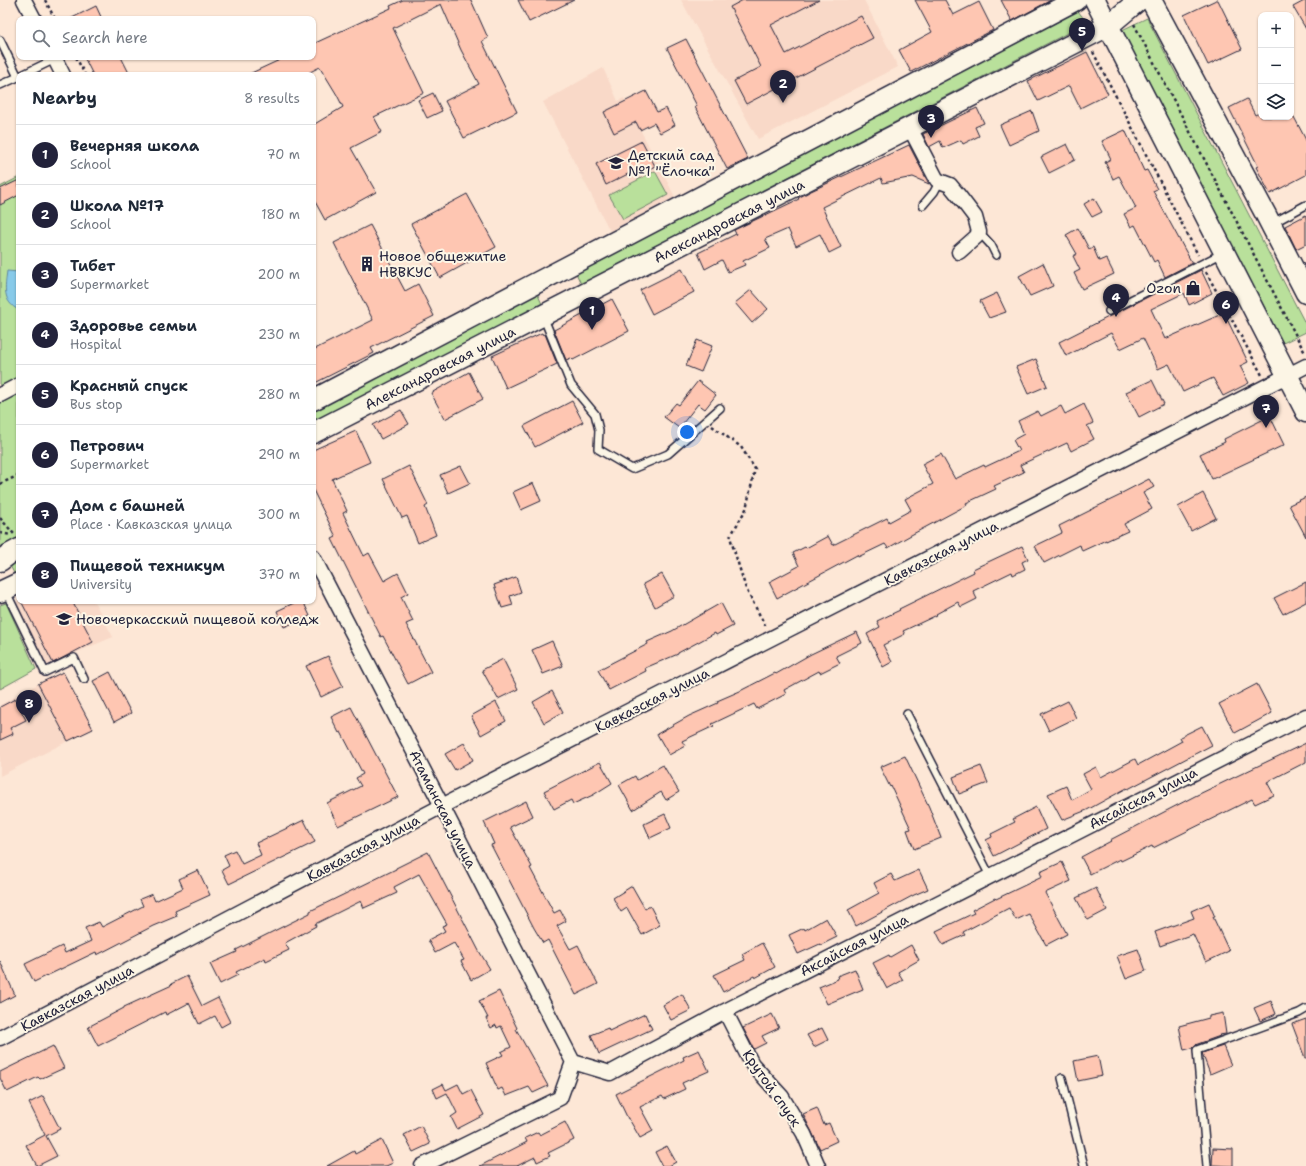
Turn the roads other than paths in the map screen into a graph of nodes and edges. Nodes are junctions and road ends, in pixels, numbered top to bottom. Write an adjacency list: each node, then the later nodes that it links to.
1 (24, 0): 6 (street)
2 (1076, 0): 32 (street, Александровская улица)
3 (1095, 0): 7 (street)
4 (1139, 0): 7 (street, Александровская улица)
5 (1151, 0): 20 (street)
6 (32, 16)
7 (1108, 26): 16 (street, Александровская улица); 23 (street)
8 (0, 40): 11 (lane)
9 (50, 60): 12 (lane)
10 (55, 60): 13 (street)
11 (18, 72)
12 (28, 72)
13 (61, 72)
14 (16, 78): 15 (lane)
15 (0, 85)
16 (910, 128): 17 (street); 27 (street, Александровская улица)
17 (940, 181): 18 (lane); 21 (street)
18 (923, 205)
19 (1306, 205): 20 (lane)
20 (1271, 224): 25 (street)
21 (979, 232): 22 (street); 24 (lane)
22 (959, 252)
23 (1224, 252): 26 (lane); 29 (street)
24 (996, 255)
25 (1306, 293)
26 (1109, 312)
27 (543, 316): 33 (lane); 35 (street, Александровская улица)
28 (1306, 366): 29 (street, Кавказская улица)
29 (1288, 376): 34 (street); 43 (street, Кавказская улица)
30 (16, 387): 31 (street)
31 (0, 395)
32 (316, 398)
33 (720, 408)
34 (1306, 412)
35 (316, 431)
36 (16, 543): 37 (street)
37 (0, 561)
38 (316, 563): 43 (street, Атаманская улица)
39 (8, 588): 40 (lane)
40 (84, 679)
41 (907, 714): 44 (lane)
42 (1306, 716): 44 (street, Аксайская улица)
43 (442, 806): 47 (street, Кавказская улица); 48 (street, Атаманская улица)
44 (990, 876): 46 (street, Аксайская улица)
45 (1306, 1009): 53 (lane)
46 (725, 1011): 48 (street, Аксайская улица); 51 (street, Крутой спуск)
47 (0, 1038)
48 (572, 1062): 50 (street)
49 (1062, 1078): 52 (lane)
50 (422, 1166)
51 (818, 1166)
52 (1084, 1166)
53 (1207, 1166)

